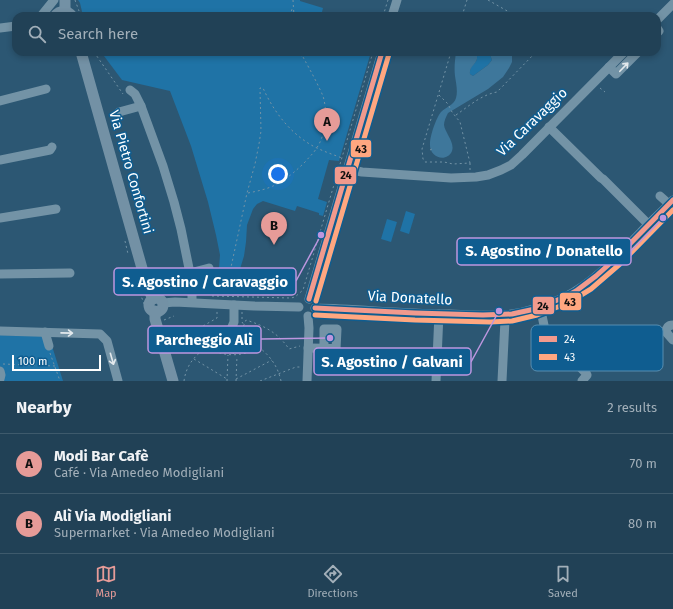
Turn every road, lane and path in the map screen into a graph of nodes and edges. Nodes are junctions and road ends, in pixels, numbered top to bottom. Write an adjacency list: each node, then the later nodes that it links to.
1 (54, 0): 10 (street)
2 (75, 0): 11 (path)
3 (293, 0): 9 (path)
4 (388, 0): 14 (path)
5 (397, 0): 15 (street)
6 (467, 0): 16 (path)
7 (488, 0): 17 (path)
8 (673, 4): 18 (street)
9 (293, 6): 12 (path); 13 (path)
10 (44, 12)
11 (79, 12)
12 (291, 12)
13 (294, 12)
14 (384, 12)
15 (393, 12)
16 (463, 12)
17 (509, 12)
18 (661, 16)
19 (12, 26): 20 (street)
20 (0, 28)
21 (82, 56): 57 (main road, Via Pietro Confortini)
22 (97, 56): 32 (path)
23 (372, 56): 42 (path)
24 (381, 56): 42 (street)
25 (450, 56): 33 (path)
26 (532, 56): 37 (path)
27 (620, 56): 30 (street, Via Caravaggio)
28 (634, 56): 30 (street, one-way to 28)
29 (302, 57): 40 (path)
30 (609, 67): 38 (street, Via Caravaggio)
31 (46, 89): 34 (street)
32 (128, 93): 35 (street)
33 (439, 94): 37 (path); 37 (path)
34 (0, 101)
35 (140, 106): 36 (street); 50 (street)
36 (119, 112)
37 (455, 115)
38 (549, 127): 42 (street, Via Caravaggio); 48 (street)
39 (52, 147): 41 (street)
40 (317, 148): 42 (path); 43 (path); 43 (path)
41 (0, 160)
42 (346, 162): 55 (path); 56 (street)
43 (247, 193): 55 (path)
44 (660, 196): 45 (street)
45 (671, 202): 48 (street, Via Donatello)
46 (56, 209): 47 (street)
47 (0, 218)
48 (648, 224): 60 (street, Via Donatello)
49 (70, 273): 51 (street)
50 (190, 273): 52 (street); 52 (street)
51 (0, 274)
52 (192, 283): 58 (street)
53 (174, 294): 57 (path)
54 (207, 296): 55 (path)
55 (225, 296)
56 (309, 299): 61 (street); 62 (street)
57 (157, 302): 58 (street); 100 (main road, Via Pietro Confortini)
58 (192, 302): 59 (street)
59 (234, 305): 61 (street); 73 (street)
60 (540, 306): 66 (street, Via Donatello); 71 (street)
61 (299, 307): 68 (street)
62 (315, 308): 65 (street, Via Donatello); 68 (street)
63 (219, 310): 83 (path)
64 (242, 311): 70 (path)
65 (439, 314): 66 (street, Via Donatello); 105 (street)
66 (504, 315): 106 (street)
67 (174, 316): 69 (path)
68 (308, 316): 79 (street)
69 (161, 321)
70 (244, 325): 76 (path); 79 (path)
71 (544, 325)
72 (673, 325): 77 (street)
73 (231, 329)
74 (0, 331): 75 (street)
75 (45, 332): 78 (street); 99 (street, one-way to 99)
76 (238, 339): 80 (path); 81 (path); 85 (path)
77 (673, 340)
78 (49, 346): 90 (path)
79 (308, 347): 82 (street); 104 (street)
80 (206, 348): 84 (path); 87 (path)
81 (260, 348): 86 (path); 88 (path)
82 (324, 348)
83 (173, 352)
84 (228, 354): 85 (path); 96 (path)
85 (232, 354): 86 (path)
86 (237, 354): 97 (path)
87 (193, 359): 96 (path); 101 (path)
88 (272, 360): 94 (path); 97 (path)
89 (0, 364): 90 (path)
90 (54, 366): 98 (path)
91 (303, 367): 94 (path)
92 (0, 371): 95 (street)
93 (585, 371): 107 (street)
94 (280, 373): 102 (path); 103 (path)
95 (0, 379)
96 (227, 380)
97 (236, 380)
98 (60, 381)
99 (118, 381)
100 (173, 381)
101 (184, 381)
102 (260, 381)
103 (281, 381)
104 (307, 381)
105 (436, 381)
106 (502, 381)
107 (582, 381)

